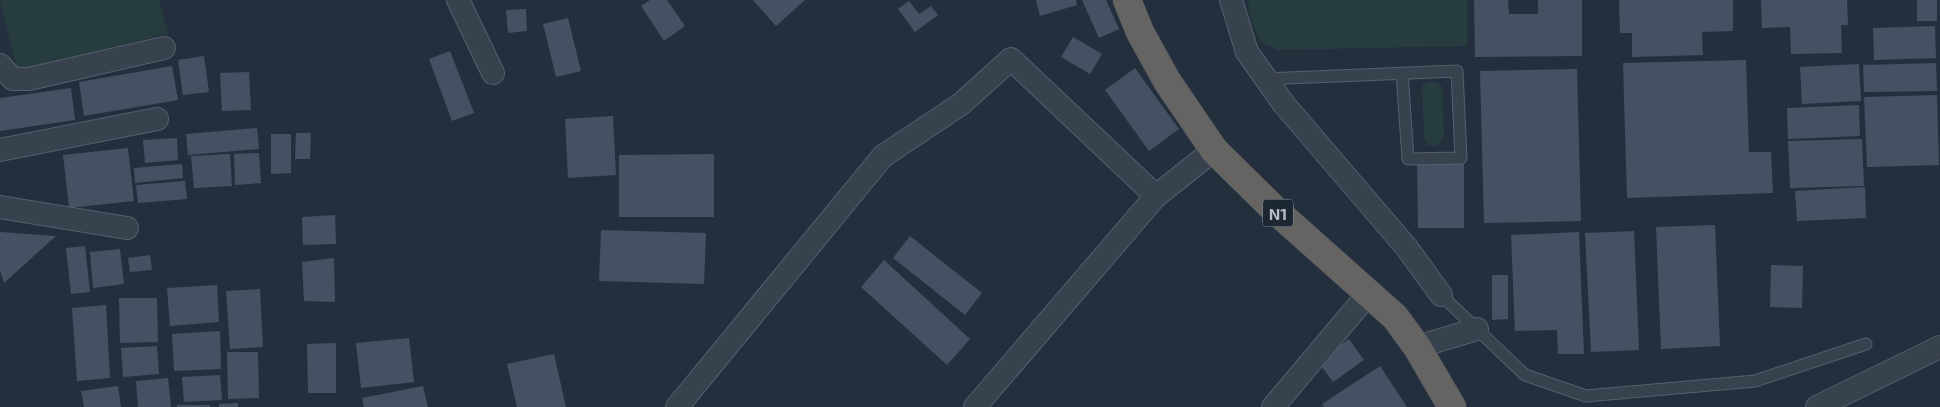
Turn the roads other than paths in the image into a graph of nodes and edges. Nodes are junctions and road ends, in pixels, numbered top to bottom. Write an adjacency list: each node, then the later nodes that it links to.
1 (458, 0): 6 (street)
2 (1127, 0): 11 (highway, N1)
3 (1231, 0): 8 (street)
4 (164, 48): 5 (street)
5 (0, 65)
6 (493, 73)
7 (1402, 73): 7 (lane); 8 (lane)
8 (1265, 79): 16 (street)
9 (157, 119): 10 (street)
10 (0, 150)
11 (1214, 150): 12 (street); 15 (highway, N1)
12 (1156, 196): 21 (street); 22 (street)
13 (0, 207): 14 (street)
14 (128, 228)
15 (1369, 293): 19 (highway, N1); 23 (street)
16 (1441, 295): 17 (lane)
17 (1477, 329): 18 (lane); 19 (street)
18 (1866, 344)
19 (1418, 347): 24 (highway, N1)
20 (1940, 347): 25 (street)
21 (677, 407)
22 (976, 407)
23 (1273, 407)
24 (1452, 407)
25 (1817, 407)

